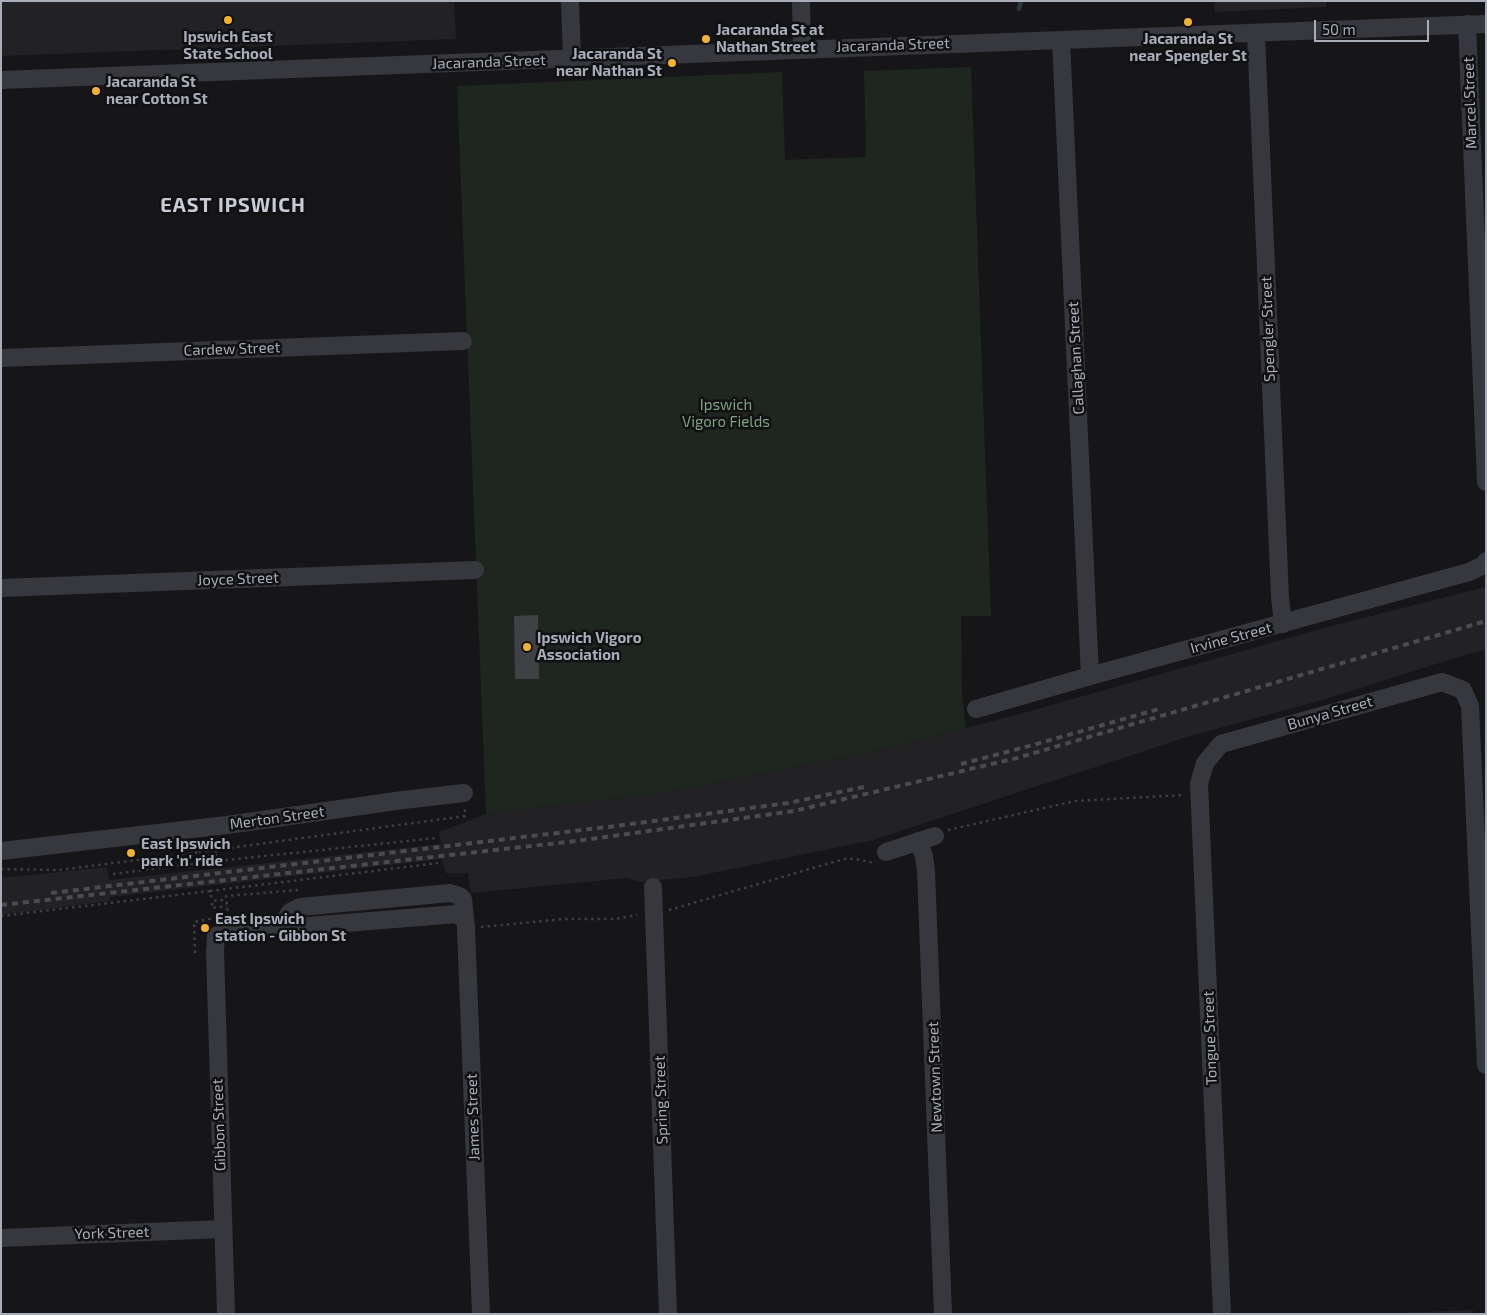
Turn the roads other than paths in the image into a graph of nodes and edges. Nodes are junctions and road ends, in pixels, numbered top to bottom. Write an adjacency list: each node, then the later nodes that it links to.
1 (570, 1): 8 (street)
2 (801, 1): 7 (street)
3 (1467, 24): 4 (street, Jacaranda Street); 5 (street, Jacaranda Street); 12 (street, Marcel Street)
4 (1486, 24)
5 (1256, 33): 6 (street, Jacaranda Street); 16 (street, Spengler Street)
6 (1062, 40): 7 (street, Jacaranda Street); 17 (street, Callaghan Street)
7 (802, 48): 8 (street, Jacaranda Street)
8 (572, 58): 9 (street, Jacaranda Street)
9 (1, 80)
10 (463, 341): 11 (street, Cardew Street)
11 (1, 358)
12 (1486, 482)
13 (1485, 563): 16 (street, Irvine Street)
14 (474, 570): 15 (street, Joyce Street)
15 (1, 588)
16 (1283, 624): 17 (street, Irvine Street)
17 (1090, 676): 18 (street, Irvine Street)
18 (976, 709)
19 (1205, 763): 20 (street, Bunya Street); 33 (street, Tongue Street)
20 (1479, 767): 26 (street)
21 (464, 793): 22 (street, Merton Street)
22 (1, 851)
23 (882, 857): 32 (street, Newtown Street)
24 (653, 887): 31 (street, Spring Street)
25 (216, 936): 27 (street, Gibbon Street); 30 (street, James Street)
26 (1486, 1065)
27 (222, 1229): 28 (street, York Street); 29 (street, Gibbon Street)
28 (1, 1238)
29 (226, 1314)
30 (481, 1314)
31 (668, 1314)
32 (944, 1314)
33 (1222, 1314)

